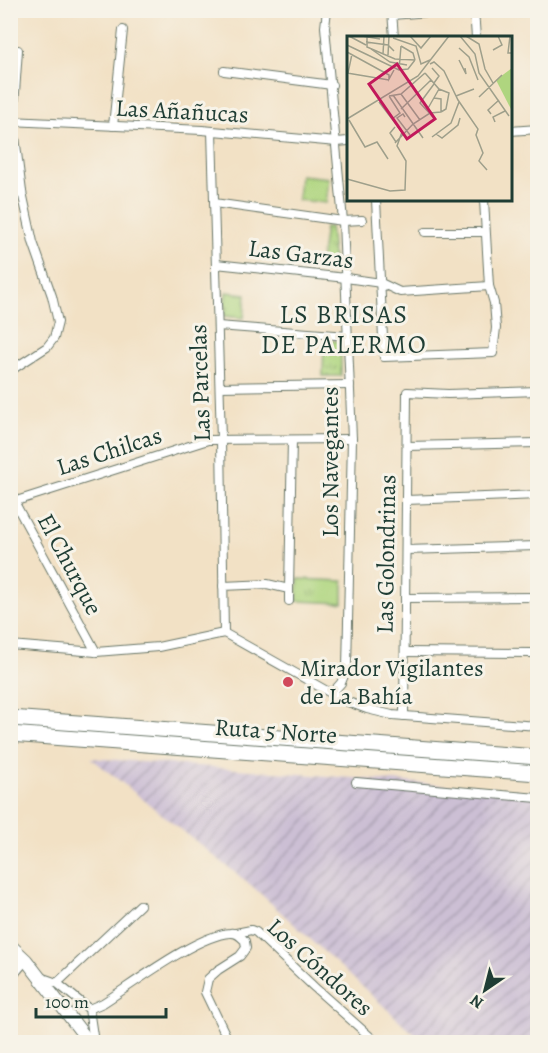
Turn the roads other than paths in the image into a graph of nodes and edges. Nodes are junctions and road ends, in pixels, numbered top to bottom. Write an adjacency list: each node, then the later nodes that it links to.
1 (327, 10): 10 (street, Los Navegantes)
2 (453, 10): 4 (street)
3 (474, 10): 7 (street)
4 (392, 13): 6 (street)
5 (123, 30): 12 (street)
6 (394, 36)
7 (476, 36)
8 (18, 50): 11 (street)
9 (224, 72): 10 (street)
10 (332, 85): 17 (street, Los Navegantes)
11 (12, 121): 12 (street, Las Añañucas); 18 (street)
12 (114, 126): 14 (street, Las Añañucas)
13 (537, 129): 15 (street)
14 (212, 131): 17 (street, Las Añañucas); 22 (street, Las Parcelas)
15 (512, 131)
16 (347, 141): 17 (street, Las Añañucas)
17 (337, 142): 24 (street, Los Navegantes)
18 (22, 192): 19 (street); 33 (street)
19 (10, 197)
20 (376, 201): 29 (street)
21 (484, 201): 26 (street)
22 (214, 203): 24 (street); 27 (street, Las Parcelas)
23 (362, 220): 24 (street)
24 (343, 221): 28 (street, Los Navegantes)
25 (424, 232): 26 (street)
26 (485, 232): 30 (street)
27 (216, 264): 28 (street, Las Garzas); 31 (street, Las Parcelas)
28 (346, 278): 29 (street, Las Garzas); 32 (street, Los Navegantes)
29 (381, 283): 30 (street, Las Garzas); 30 (street)
30 (489, 286)
31 (218, 326): 32 (street); 35 (street, Las Parcelas)
32 (348, 336): 34 (street, Los Navegantes)
33 (10, 371)
34 (350, 385): 35 (street); 37 (street, Los Navegantes)
35 (220, 387): 38 (street, Las Parcelas)
36 (537, 391): 41 (street, Las Golondrinas)
37 (352, 439): 39 (street, Las Chilcas); 57 (street, Los Navegantes)
38 (221, 440): 39 (street, Las Chilcas); 43 (street, Las Chilcas); 47 (street, Las Parcelas)
39 (292, 440): 48 (street)
40 (537, 443): 41 (street)
41 (406, 446): 44 (street, Las Golondrinas)
42 (537, 495): 44 (street)
43 (12, 500): 54 (street, El Churque)
44 (406, 500): 46 (street, Las Golondrinas)
45 (537, 546): 46 (street)
46 (406, 550): 50 (street, Las Golondrinas)
47 (223, 586): 48 (street); 52 (street, Las Parcelas)
48 (289, 589): 51 (street)
49 (537, 597): 50 (street)
50 (405, 598): 55 (street, Las Golondrinas)
51 (289, 601)
52 (224, 633): 54 (street); 57 (street)
53 (10, 645): 54 (street)
54 (96, 652)
55 (405, 652): 56 (street); 58 (street, Las Golondrinas)
56 (532, 653)
57 (332, 693): 58 (street)
58 (404, 716): 60 (street)
59 (10, 718): 62 (highway, Ruta 5 Norte)
60 (537, 726)
61 (10, 734): 63 (highway, Ruta 5 Norte)
62 (537, 757)
63 (537, 773)
64 (356, 782): 65 (street)
65 (537, 798)
66 (140, 905): 72 (street)
67 (236, 933): 73 (street); 75 (street); 76 (street, Los Cóndores)
68 (10, 945): 69 (street)
69 (26, 960): 70 (street); 71 (street)
70 (39, 976): 72 (street); 74 (street)
71 (10, 979)
72 (57, 983): 73 (street)
73 (89, 1009): 74 (street)
74 (91, 1042)
75 (230, 1042)
76 (376, 1042)

